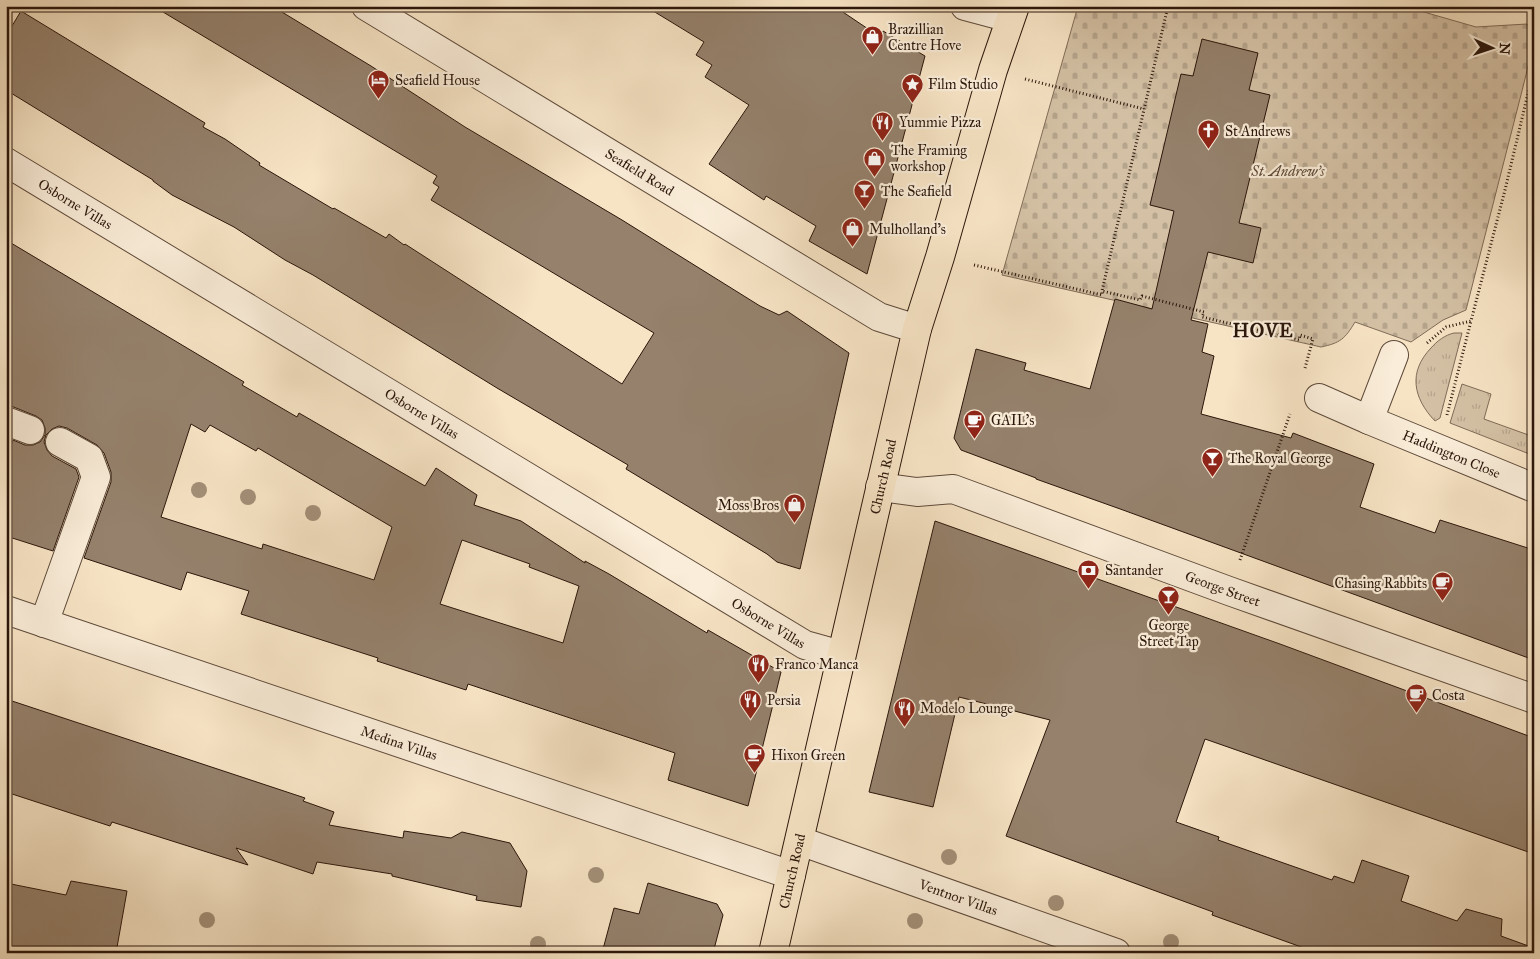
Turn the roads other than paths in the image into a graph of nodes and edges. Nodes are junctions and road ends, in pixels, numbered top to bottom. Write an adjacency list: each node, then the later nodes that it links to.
1 (366, 6): 5 (street, Seafield Road)
2 (965, 6): 3 (street)
3 (1012, 12): 5 (main road, Church Road)
4 (6, 162): 14 (street, Osborne Villas)
5 (917, 329): 10 (main road, Church Road)
6 (1394, 355): 8 (street)
7 (1319, 398): 8 (street, Haddington Close)
8 (1369, 420): 11 (street, Haddington Close)
9 (60, 442): 13 (street)
10 (880, 487): 14 (main road, Church Road); 15 (street, George Street)
11 (1534, 488)
12 (6, 610): 13 (street, Medina Villas)
13 (44, 623): 17 (street, Medina Villas)
14 (841, 655): 16 (main road, Church Road)
15 (1534, 699)
16 (800, 841): 17 (main road, Church Road); 19 (street, Ventnor Villas)
17 (791, 875): 18 (main road, Church Road)
18 (773, 953)
19 (1116, 953)

